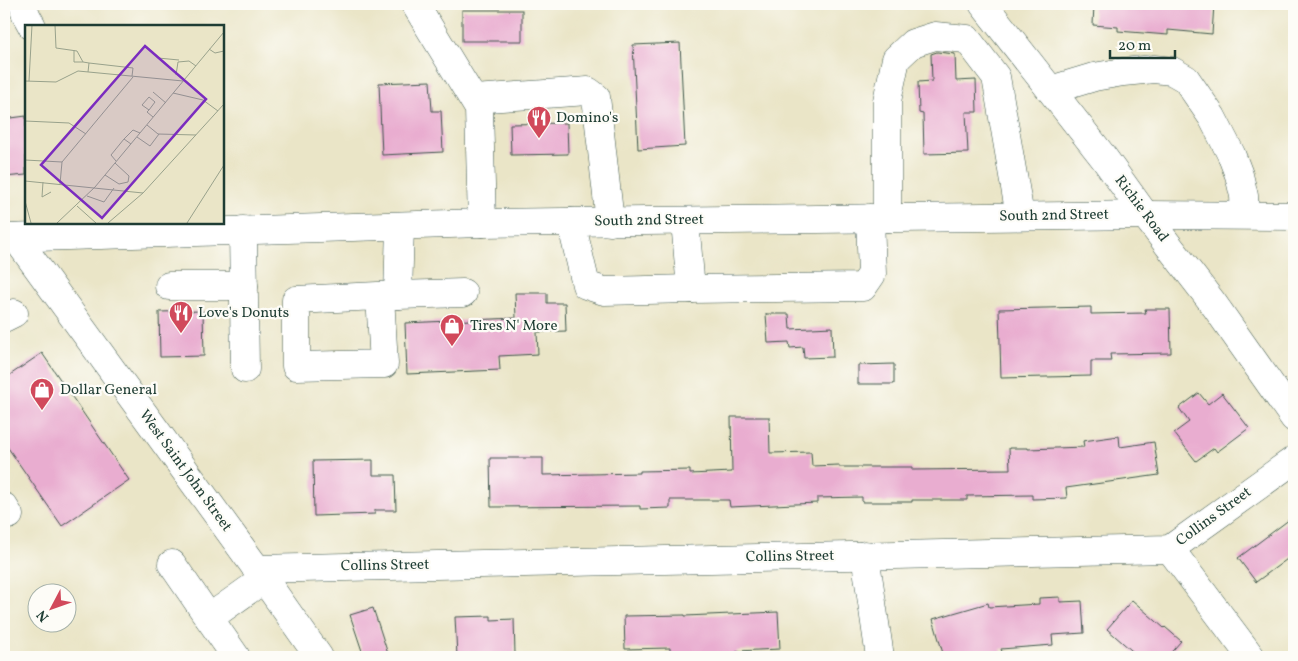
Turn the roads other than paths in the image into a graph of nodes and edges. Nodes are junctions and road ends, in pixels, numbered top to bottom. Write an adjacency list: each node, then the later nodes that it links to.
1 (23, 4): 4 (street)
2 (415, 4): 8 (street)
3 (983, 4): 5 (street, Richie Road)
4 (31, 25)
5 (1008, 36): 6 (street); 7 (street, Richie Road)
6 (983, 60): 10 (street); 13 (street)
7 (1052, 90): 9 (street, Richie Road); 11 (street)
8 (474, 99): 16 (street); 17 (street)
9 (1145, 215): 10 (street, South 2nd Street); 11 (street, South 2nd Street); 27 (street, Richie Road)
10 (1020, 216): 13 (street, South 2nd Street)
11 (1245, 216): 12 (street, South 2nd Street)
12 (1294, 216)
13 (879, 218): 14 (street, South 2nd Street); 24 (street)
14 (685, 221): 16 (street, South 2nd Street); 24 (street)
15 (571, 222): 16 (street, South 2nd Street); 17 (street, South 2nd Street); 24 (street)
16 (610, 222)
17 (482, 223): 18 (street, South 2nd Street)
18 (400, 226): 20 (street, South 2nd Street); 25 (street)
19 (140, 228): 20 (street, South 2nd Street); 21 (street, South 2nd Street)
20 (243, 230): 23 (street)
21 (10, 238): 32 (street, West Saint John Street)
22 (169, 286): 23 (street)
23 (244, 286): 26 (street)
24 (691, 289)
25 (463, 293)
26 (245, 369)
27 (1294, 418)
28 (1294, 460): 29 (street, Collins Street)
29 (1170, 549): 30 (street, Collins Street); 37 (street)
30 (865, 556): 32 (street, Collins Street); 36 (street)
31 (172, 564): 33 (street)
32 (260, 574): 33 (street); 35 (street, West Saint John Street)
33 (209, 618): 34 (street)
34 (236, 657)
35 (319, 657)
36 (880, 657)
37 (1251, 657)

